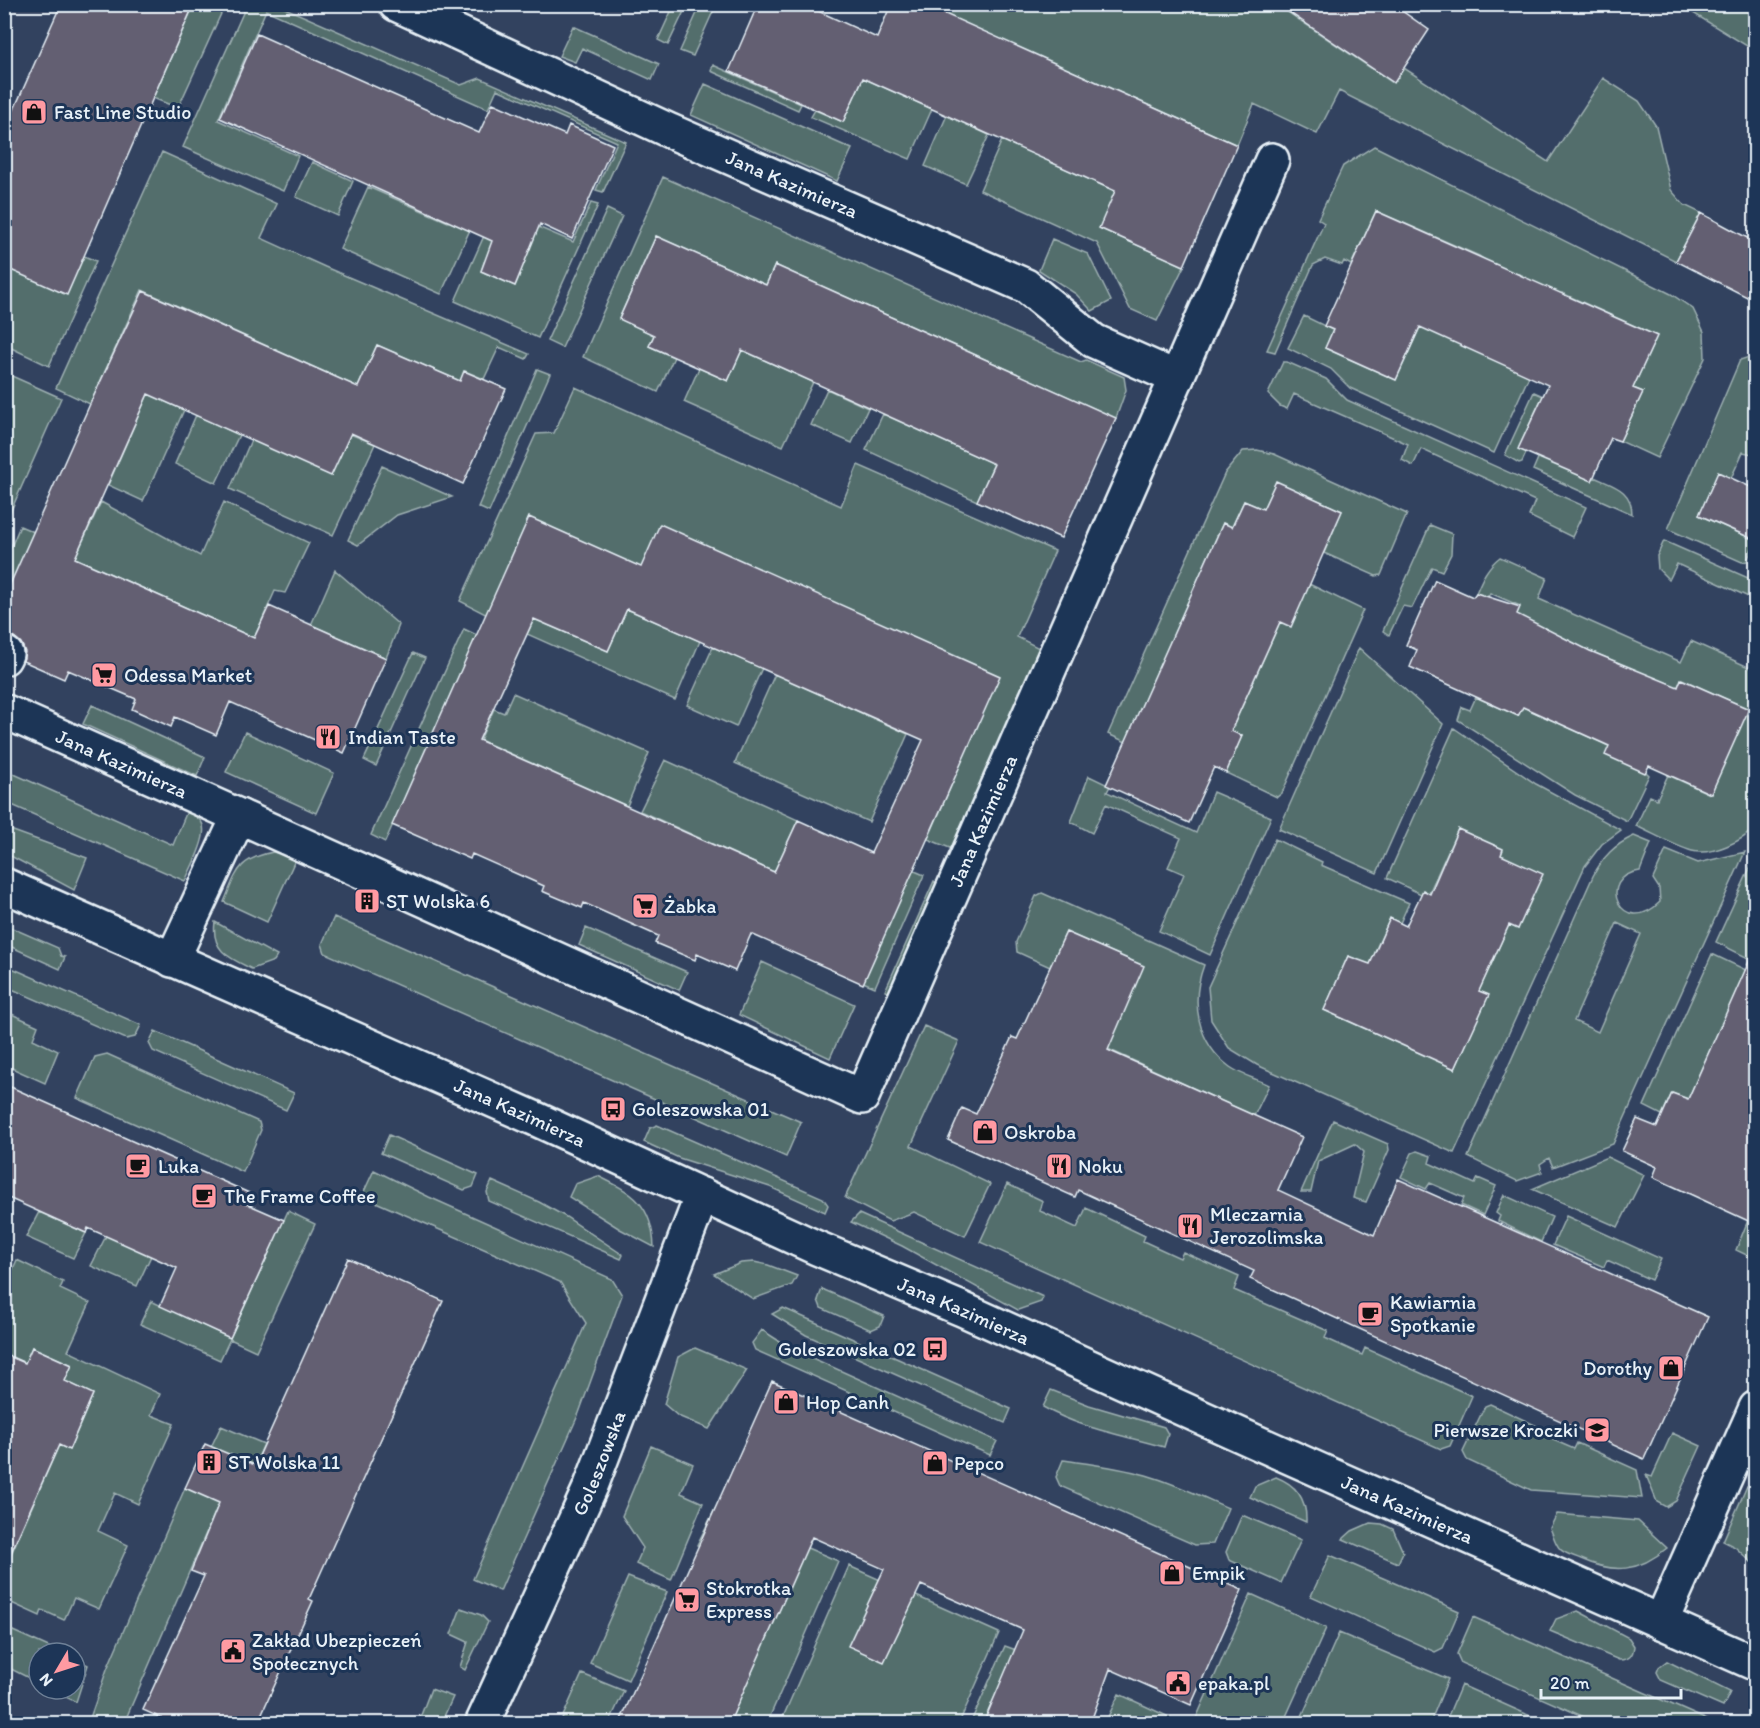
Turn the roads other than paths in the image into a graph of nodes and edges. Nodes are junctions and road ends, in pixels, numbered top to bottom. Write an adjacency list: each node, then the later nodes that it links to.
1 (396, 4): 3 (street, Jana Kazimierza)
2 (1272, 160): 3 (street, Jana Kazimierza)
3 (1178, 378): 5 (street, Jana Kazimierza)
4 (4, 711): 5 (street, Jana Kazimierza)
5 (239, 816): 7 (street)
6 (4, 885): 7 (street, Jana Kazimierza)
7 (172, 960): 8 (street, Jana Kazimierza)
8 (702, 1195): 10 (street, Jana Kazimierza); 12 (street, Goleszowska)
9 (1755, 1408): 10 (street)
10 (1661, 1622): 11 (street, Jana Kazimierza)
11 (1755, 1664)
12 (482, 1724)

